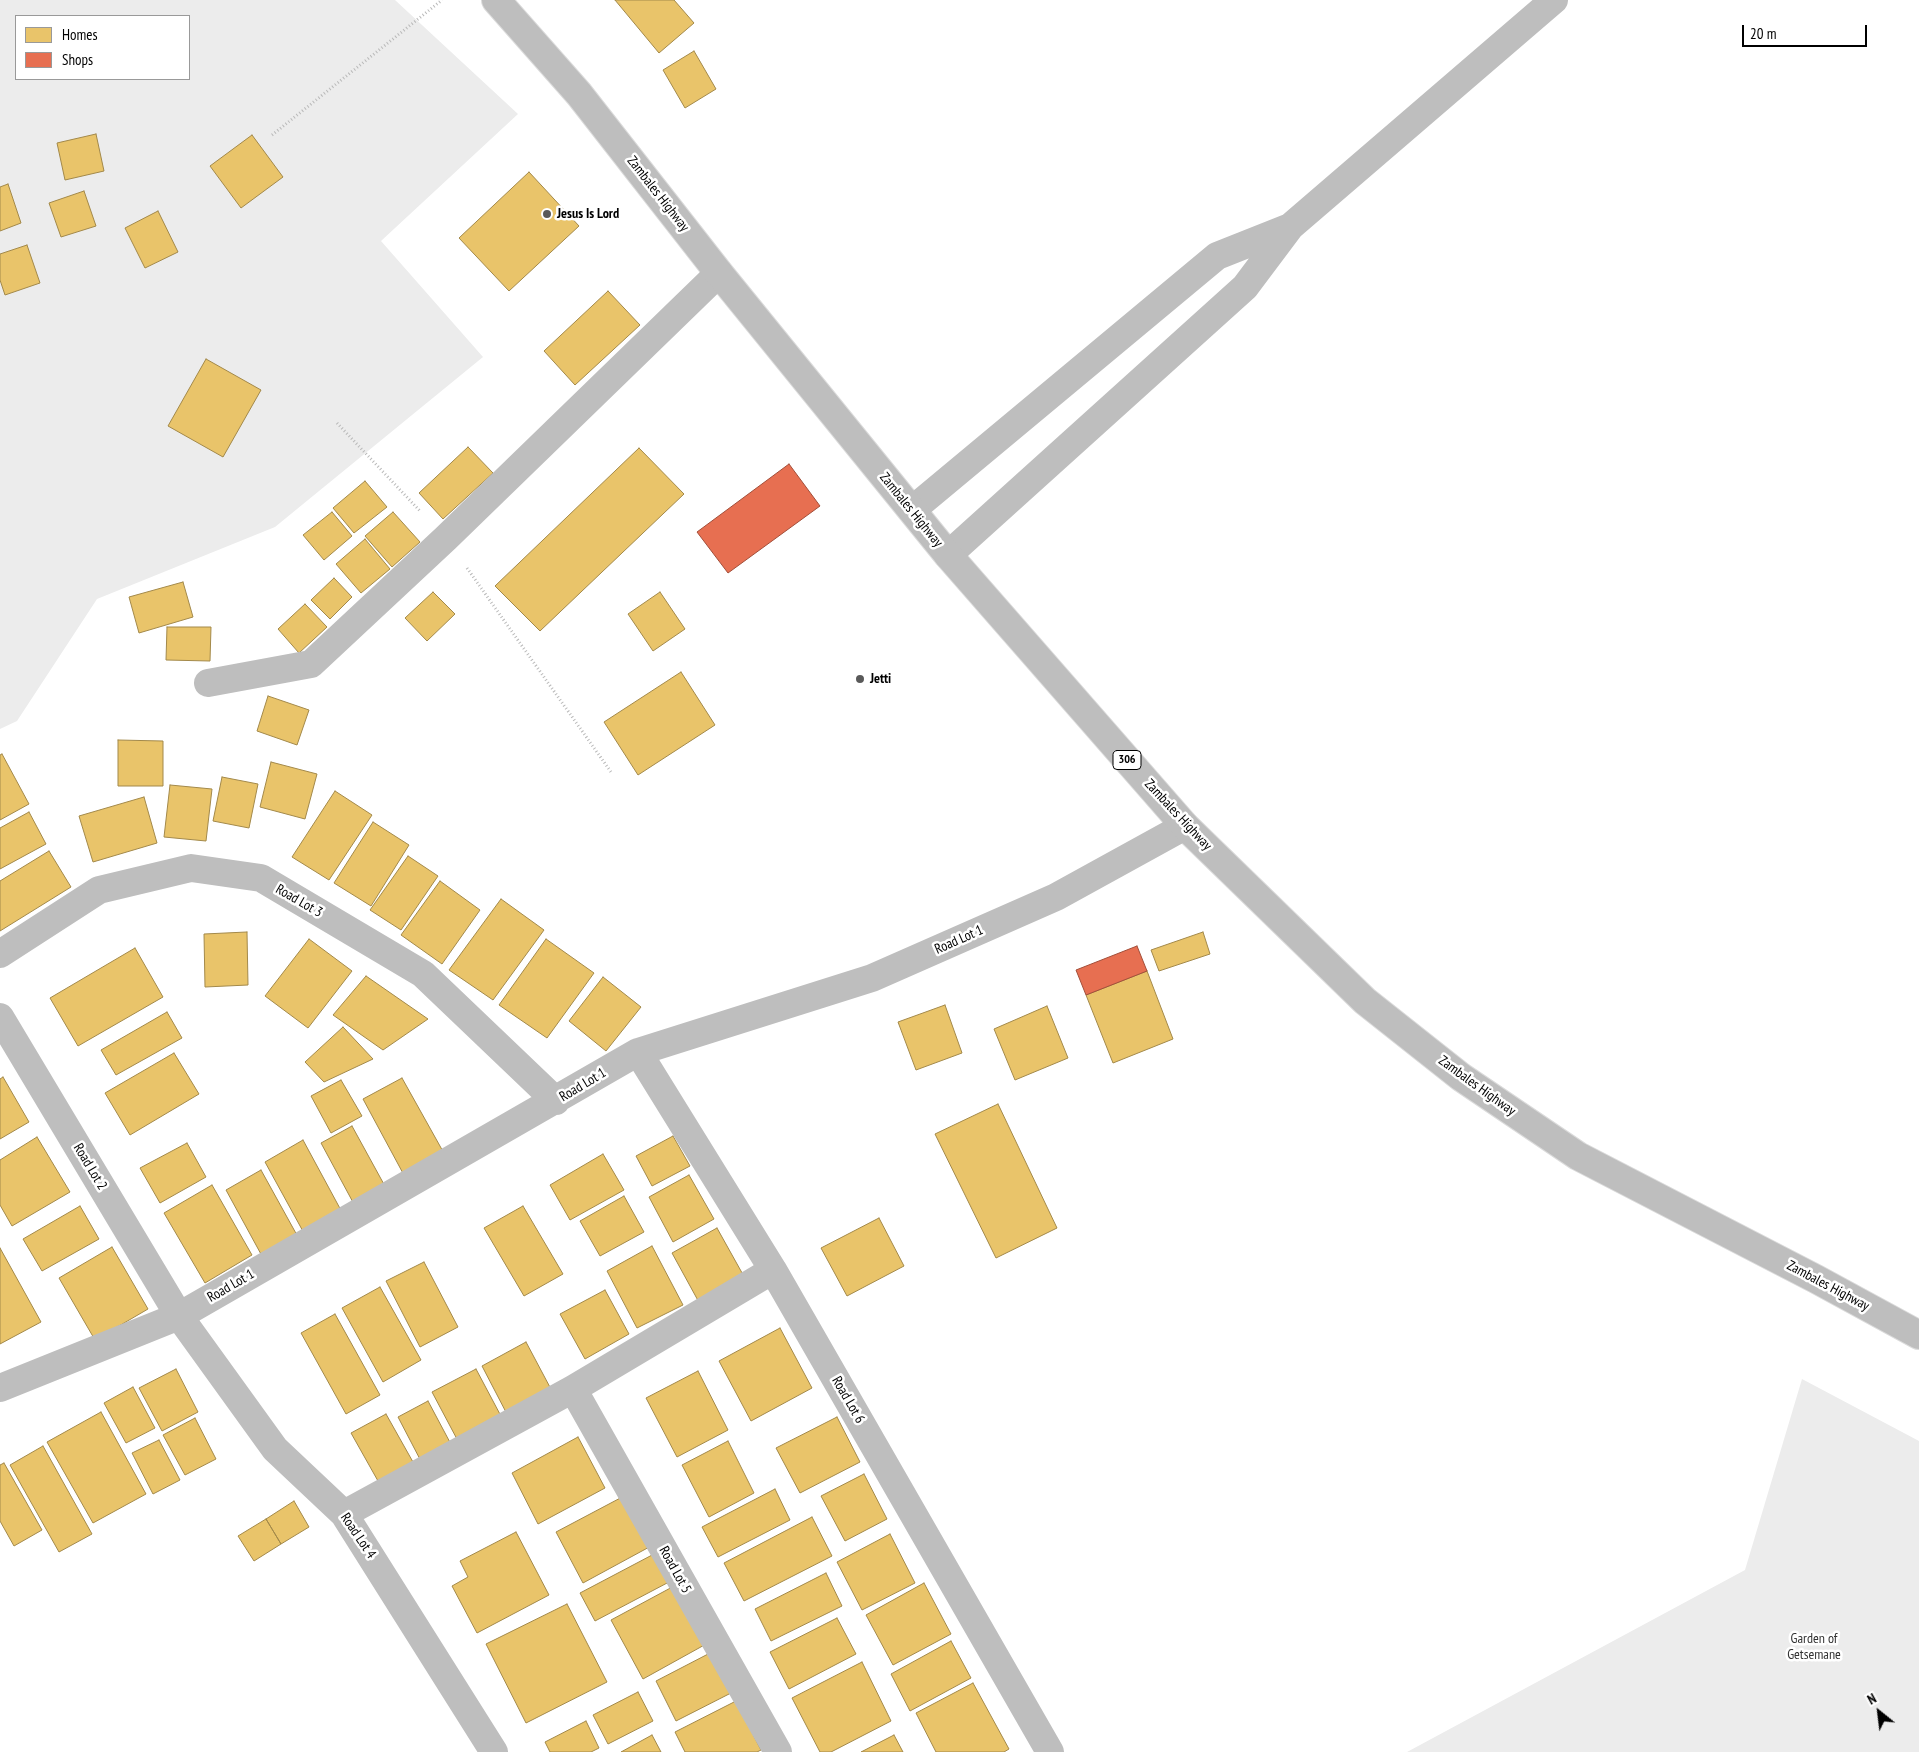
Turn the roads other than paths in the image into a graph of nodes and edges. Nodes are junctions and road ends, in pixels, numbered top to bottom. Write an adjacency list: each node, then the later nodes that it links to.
1 (496, 0): 4 (street, Zambales Highway / 306)
2 (1554, 0): 3 (street)
3 (1290, 227): 5 (street); 6 (street)
4 (719, 273): 5 (street, Zambales Highway / 306); 7 (street)
5 (912, 510): 6 (street, Zambales Highway / 306)
6 (948, 554): 8 (street, Zambales Highway / 306)
7 (208, 683)
8 (1185, 826): 11 (street, Road Lot 1); 15 (street, Zambales Highway / 306)
9 (0, 954): 12 (street, Road Lot 3)
10 (0, 1018): 14 (street, Road Lot 2)
11 (638, 1052): 12 (street, Road Lot 1); 13 (street, Road Lot 6)
12 (556, 1100): 14 (street, Road Lot 1)
13 (773, 1270): 17 (street); 21 (street, Road Lot 6)
14 (179, 1316): 16 (street, Road Lot 1); 18 (street, Road Lot 4)
15 (1919, 1336)
16 (0, 1388)
17 (573, 1389): 18 (street); 20 (street, Road Lot 5)
18 (344, 1514): 19 (street, Road Lot 4)
19 (494, 1752)
20 (778, 1752)
21 (1050, 1752)

